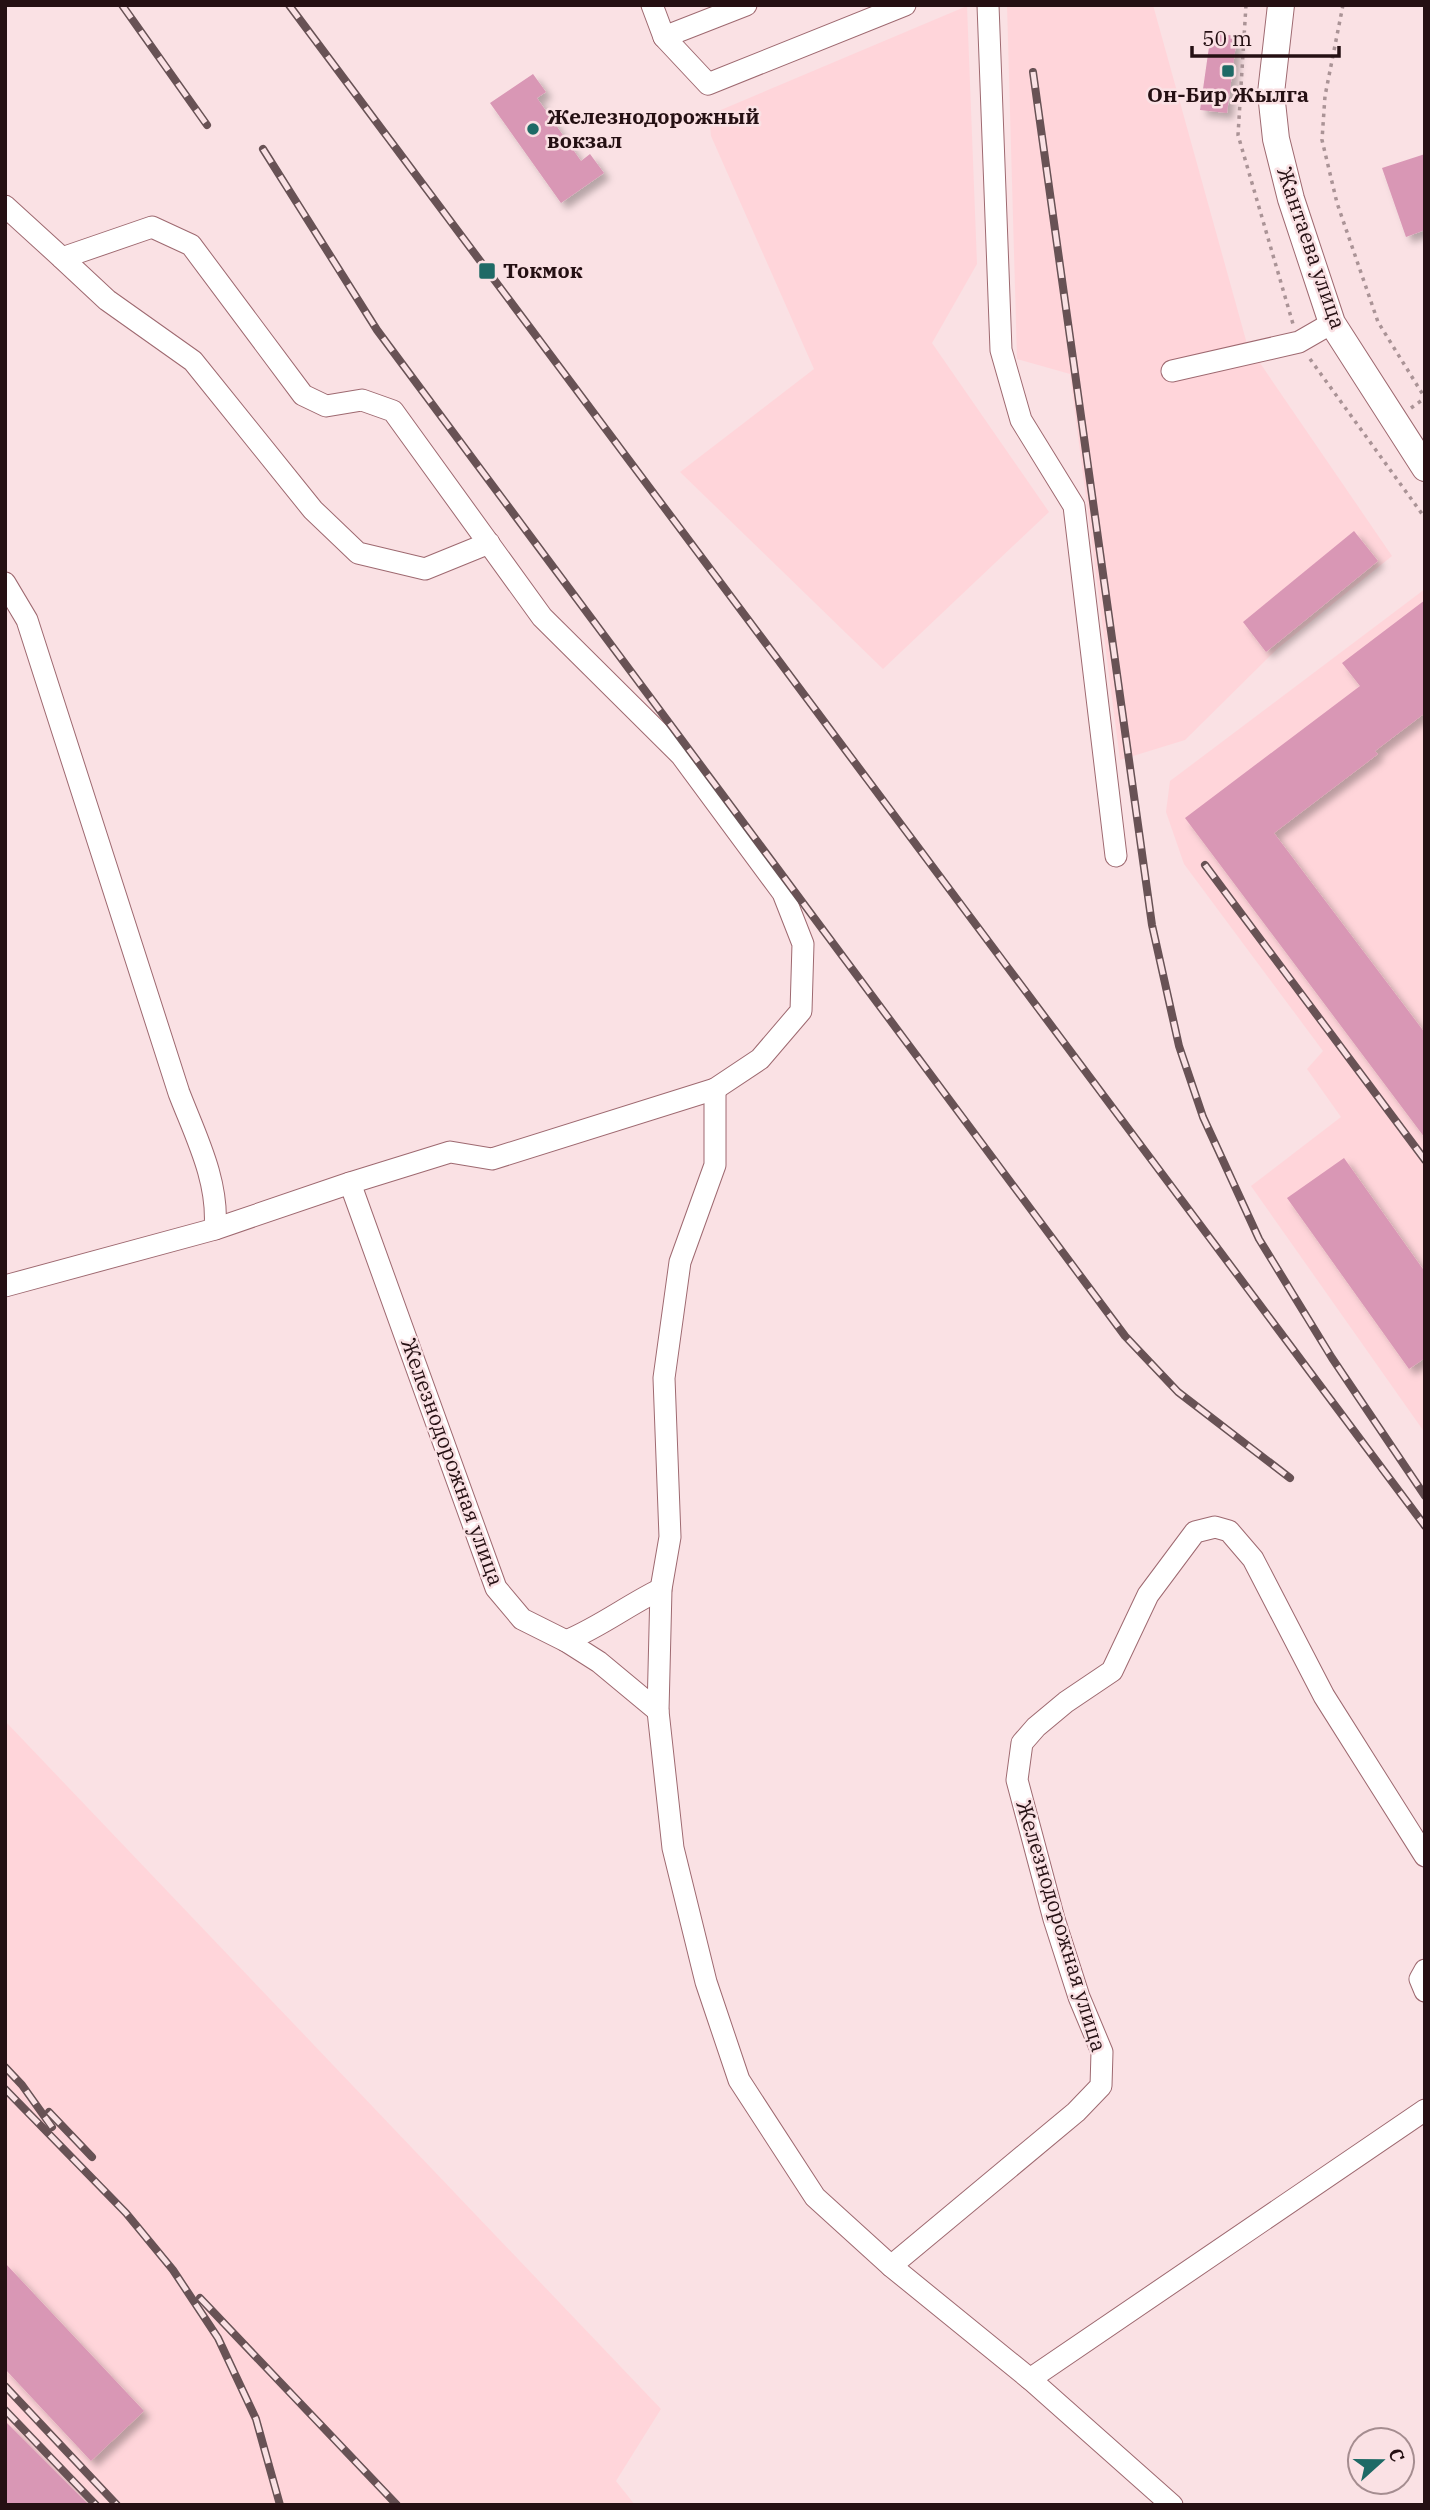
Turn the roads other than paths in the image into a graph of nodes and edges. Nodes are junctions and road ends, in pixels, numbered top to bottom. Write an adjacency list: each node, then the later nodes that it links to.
1 (652, 5): 6 (street)
2 (746, 5): 6 (street)
3 (905, 5): 6 (street)
4 (988, 5): 14 (street)
5 (1281, 5): 9 (main road, Жантаева улица)
6 (664, 37)
7 (5, 206): 8 (street)
8 (62, 258): 12 (street); 12 (street)
9 (1332, 323): 10 (street); 11 (main road, Жантаева улица)
10 (1172, 371)
11 (1421, 455)
12 (489, 543): 15 (street)
13 (5, 583): 17 (street)
14 (1116, 856)
15 (715, 1089): 16 (street); 19 (street)
16 (350, 1183): 17 (street); 20 (street, Железнодорожная улица)
17 (215, 1229): 18 (street)
18 (5, 1286)
19 (661, 1589): 20 (street); 21 (street)
20 (566, 1641): 21 (street, Железнодорожная улица)
21 (658, 1712): 26 (street)
22 (1425, 1856): 26 (street, Железнодорожная улица)
23 (1425, 1970): 24 (street)
24 (1425, 1991)
25 (1425, 2110): 27 (street)
26 (891, 2266): 27 (street)
27 (1030, 2379): 28 (street)
28 (1172, 2505)

